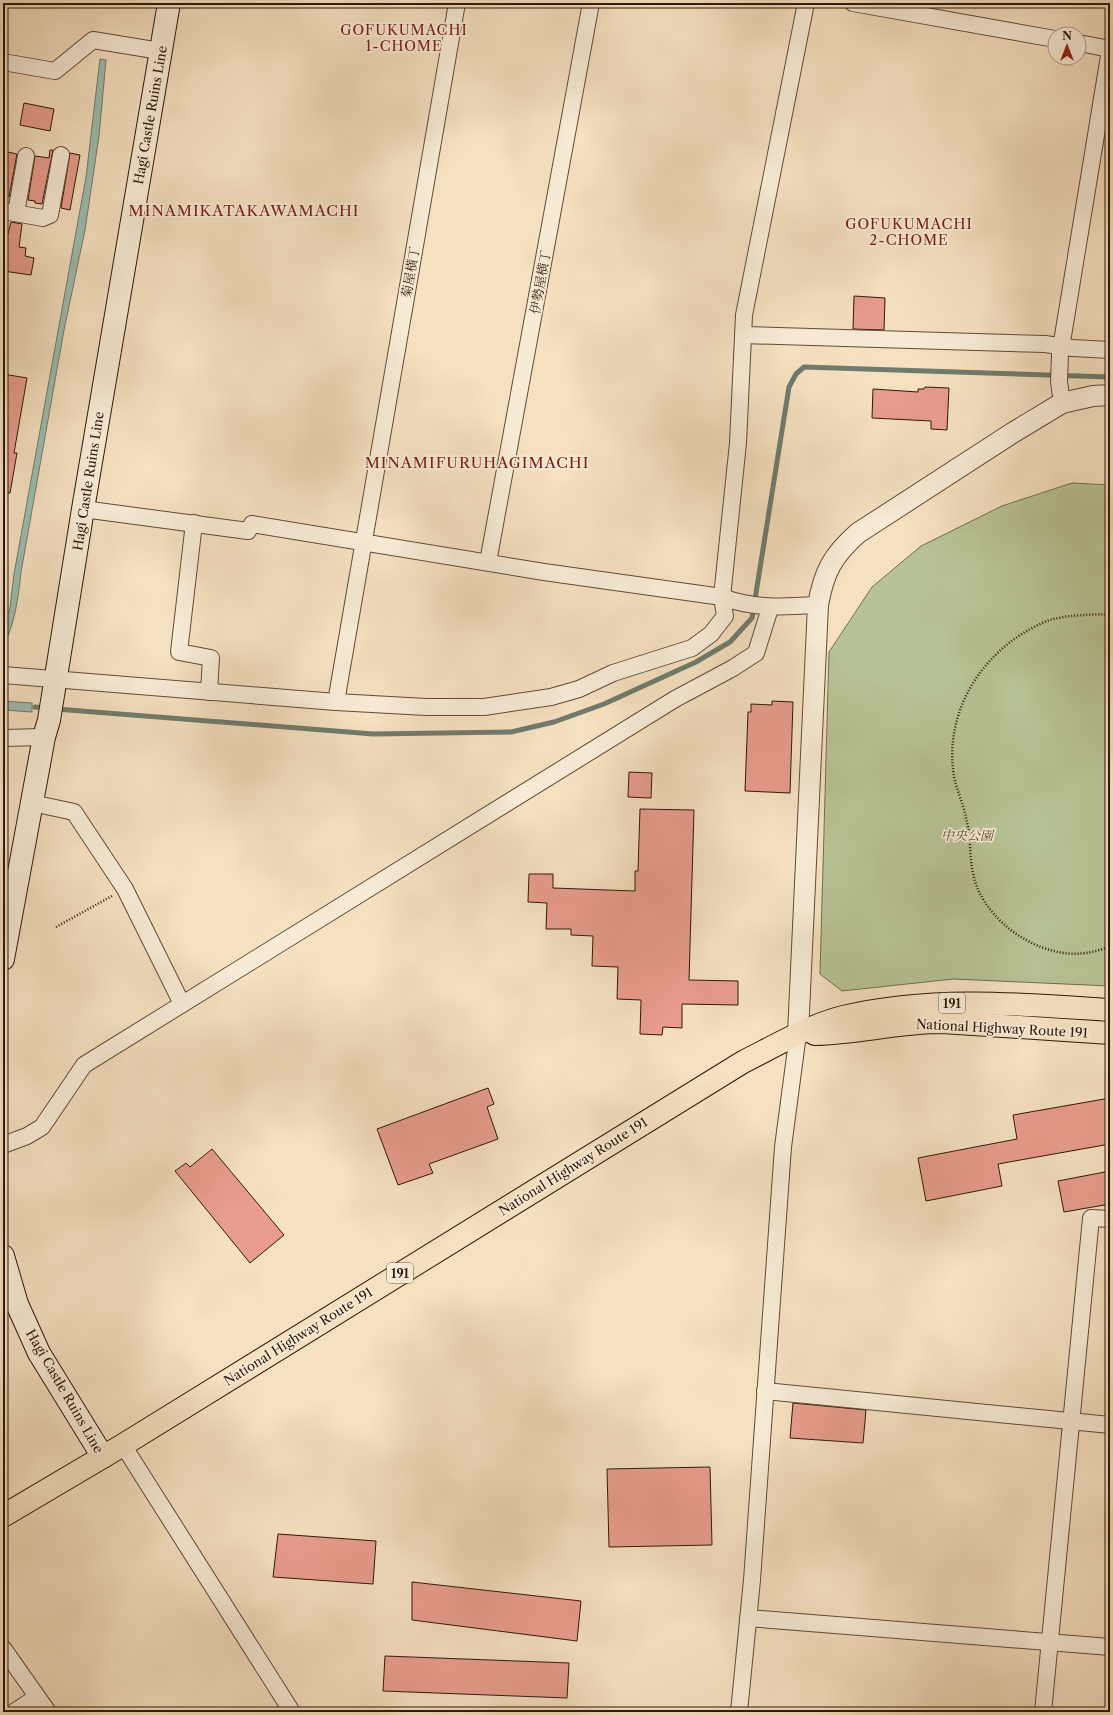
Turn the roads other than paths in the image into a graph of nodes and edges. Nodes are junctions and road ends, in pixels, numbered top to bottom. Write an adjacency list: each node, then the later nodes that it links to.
1 (169, 3): 9 (main road, Hagi Castle Ruins Line)
2 (457, 3): 21 (street, 菊屋横丁)
3 (591, 3): 22 (street, 伊勢屋横丁)
4 (806, 3): 14 (street)
5 (853, 3): 6 (street)
6 (1047, 38)
7 (1087, 46): 8 (street)
8 (1110, 50): 15 (street)
9 (160, 51): 10 (street); 19 (main road, Hagi Castle Ruins Line)
10 (3, 62)
11 (61, 155): 13 (street)
12 (26, 156): 13 (street)
13 (9, 212)
14 (743, 335): 15 (street); 23 (street)
15 (1062, 347): 16 (street); 18 (street)
16 (1110, 350)
17 (1110, 395): 18 (street)
18 (1062, 403): 24 (street)
19 (83, 509): 20 (street); 27 (main road, Hagi Castle Ruins Line)
20 (194, 523): 21 (street); 28 (street)
21 (364, 541): 22 (street); 29 (street, 菊屋横丁)
22 (488, 562): 23 (street)
23 (722, 597): 25 (street); 29 (street)
24 (818, 605): 25 (street); 37 (street)
25 (765, 607): 34 (street)
26 (8, 676): 27 (street)
27 (56, 679): 28 (street); 30 (main road, Hagi Castle Ruins Line)
28 (209, 692): 29 (street)
29 (336, 702)
30 (46, 728): 31 (street); 32 (main road, Hagi Castle Ruins Line)
31 (3, 738)
32 (32, 803): 33 (main road, Hagi Castle Ruins Line); 34 (street)
33 (3, 959)
34 (182, 1004): 38 (street)
35 (1110, 1010): 37 (highway, National Highway Route 191 / 191)
36 (1110, 1033): 37 (highway, National Highway Route 191 / 191)
37 (798, 1034): 41 (street); 44 (highway, National Highway Route 191 / 191)
38 (3, 1145)
39 (1110, 1219): 42 (street)
40 (3, 1256): 45 (main road, Hagi Castle Ruins Line)
41 (765, 1391): 42 (street); 47 (street)
42 (1072, 1421): 43 (street); 48 (street)
43 (1110, 1425)
44 (123, 1445): 45 (highway, National Highway Route 191 / 191); 54 (street)
45 (103, 1457): 46 (highway, National Highway Route 191 / 191)
46 (3, 1516)
47 (748, 1618): 48 (street); 55 (street)
48 (1049, 1643): 49 (street); 56 (street)
49 (1110, 1647)
50 (3, 1648): 51 (street)
51 (38, 1697): 52 (street); 53 (street)
52 (14, 1712)
53 (48, 1712)
54 (292, 1712)
55 (739, 1712)
56 (1043, 1712)

